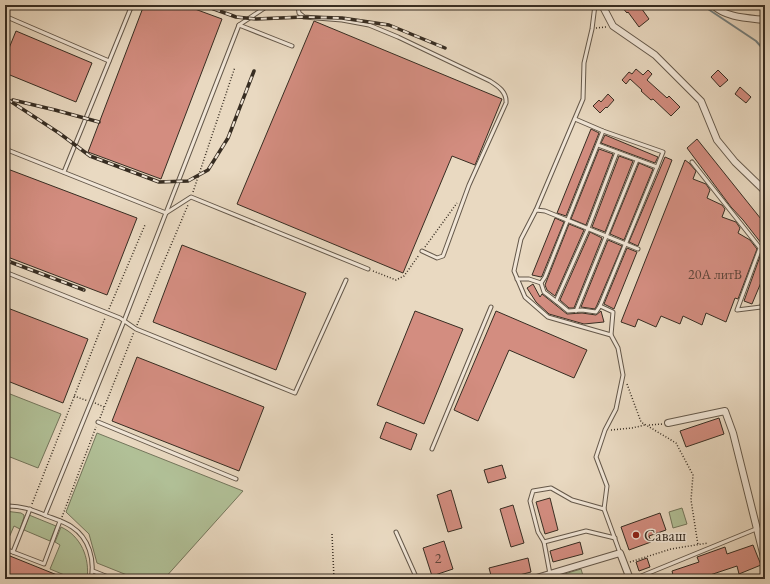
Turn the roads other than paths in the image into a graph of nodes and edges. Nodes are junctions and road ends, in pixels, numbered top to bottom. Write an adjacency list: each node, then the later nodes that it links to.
1 (132, 5): 11 (lane)
2 (269, 5): 9 (lane)
3 (298, 5): 29 (lane)
4 (595, 5): 12 (lane)
5 (602, 5): 21 (street)
6 (713, 5): 7 (street)
7 (765, 20)
8 (5, 23): 11 (lane)
9 (239, 25): 10 (lane); 23 (lane)
10 (292, 46)
11 (109, 61): 20 (lane)
12 (575, 119): 13 (lane); 22 (lane)
13 (603, 131): 14 (lane); 19 (lane)
14 (598, 145): 16 (lane); 24 (lane)
15 (5, 149): 20 (lane)
16 (617, 152): 17 (lane); 25 (lane)
17 (637, 160): 19 (lane); 26 (lane)
18 (692, 162): 35 (lane)
19 (657, 166): 27 (lane)
20 (64, 172): 23 (lane)
21 (765, 191)
22 (536, 210): 24 (lane); 32 (lane)
23 (166, 213): 30 (lane); 40 (lane)
24 (568, 220): 25 (lane); 34 (lane)
25 (588, 229): 26 (lane); 36 (lane)
26 (606, 236): 27 (lane); 39 (lane)
27 (626, 244): 28 (lane); 37 (lane)
28 (638, 249)
29 (422, 251)
30 (368, 269)
31 (5, 272): 40 (lane)
32 (517, 279): 34 (lane); 41 (lane)
33 (346, 280): 40 (lane)
34 (541, 283): 36 (lane)
35 (765, 298)
36 (558, 303): 39 (lane)
37 (600, 306): 39 (lane); 41 (lane)
38 (491, 307): 44 (lane)
39 (576, 311)
40 (124, 321): 49 (lane)
41 (611, 335): 48 (lane)
42 (98, 422): 45 (lane)
43 (668, 423): 51 (street)
44 (432, 449)
45 (236, 479)
46 (5, 506): 47 (lane)
47 (30, 509): 49 (lane); 57 (lane)
48 (604, 509): 53 (lane); 54 (lane)
49 (45, 515): 50 (lane)
50 (60, 521): 57 (lane); 60 (lane)
51 (756, 529): 55 (street); 67 (lane)
52 (396, 532): 64 (lane)
53 (615, 538): 54 (lane); 58 (lane)
54 (544, 542): 61 (lane)
55 (764, 548): 59 (street)
56 (5, 549): 57 (lane)
57 (13, 552)
58 (620, 553): 61 (street); 66 (street)
59 (765, 561)
60 (93, 571): 62 (lane); 63 (lane)
61 (549, 576): 65 (street)
62 (91, 579)
63 (113, 579)
64 (417, 579)
65 (533, 579)
66 (630, 579)
67 (634, 579)

